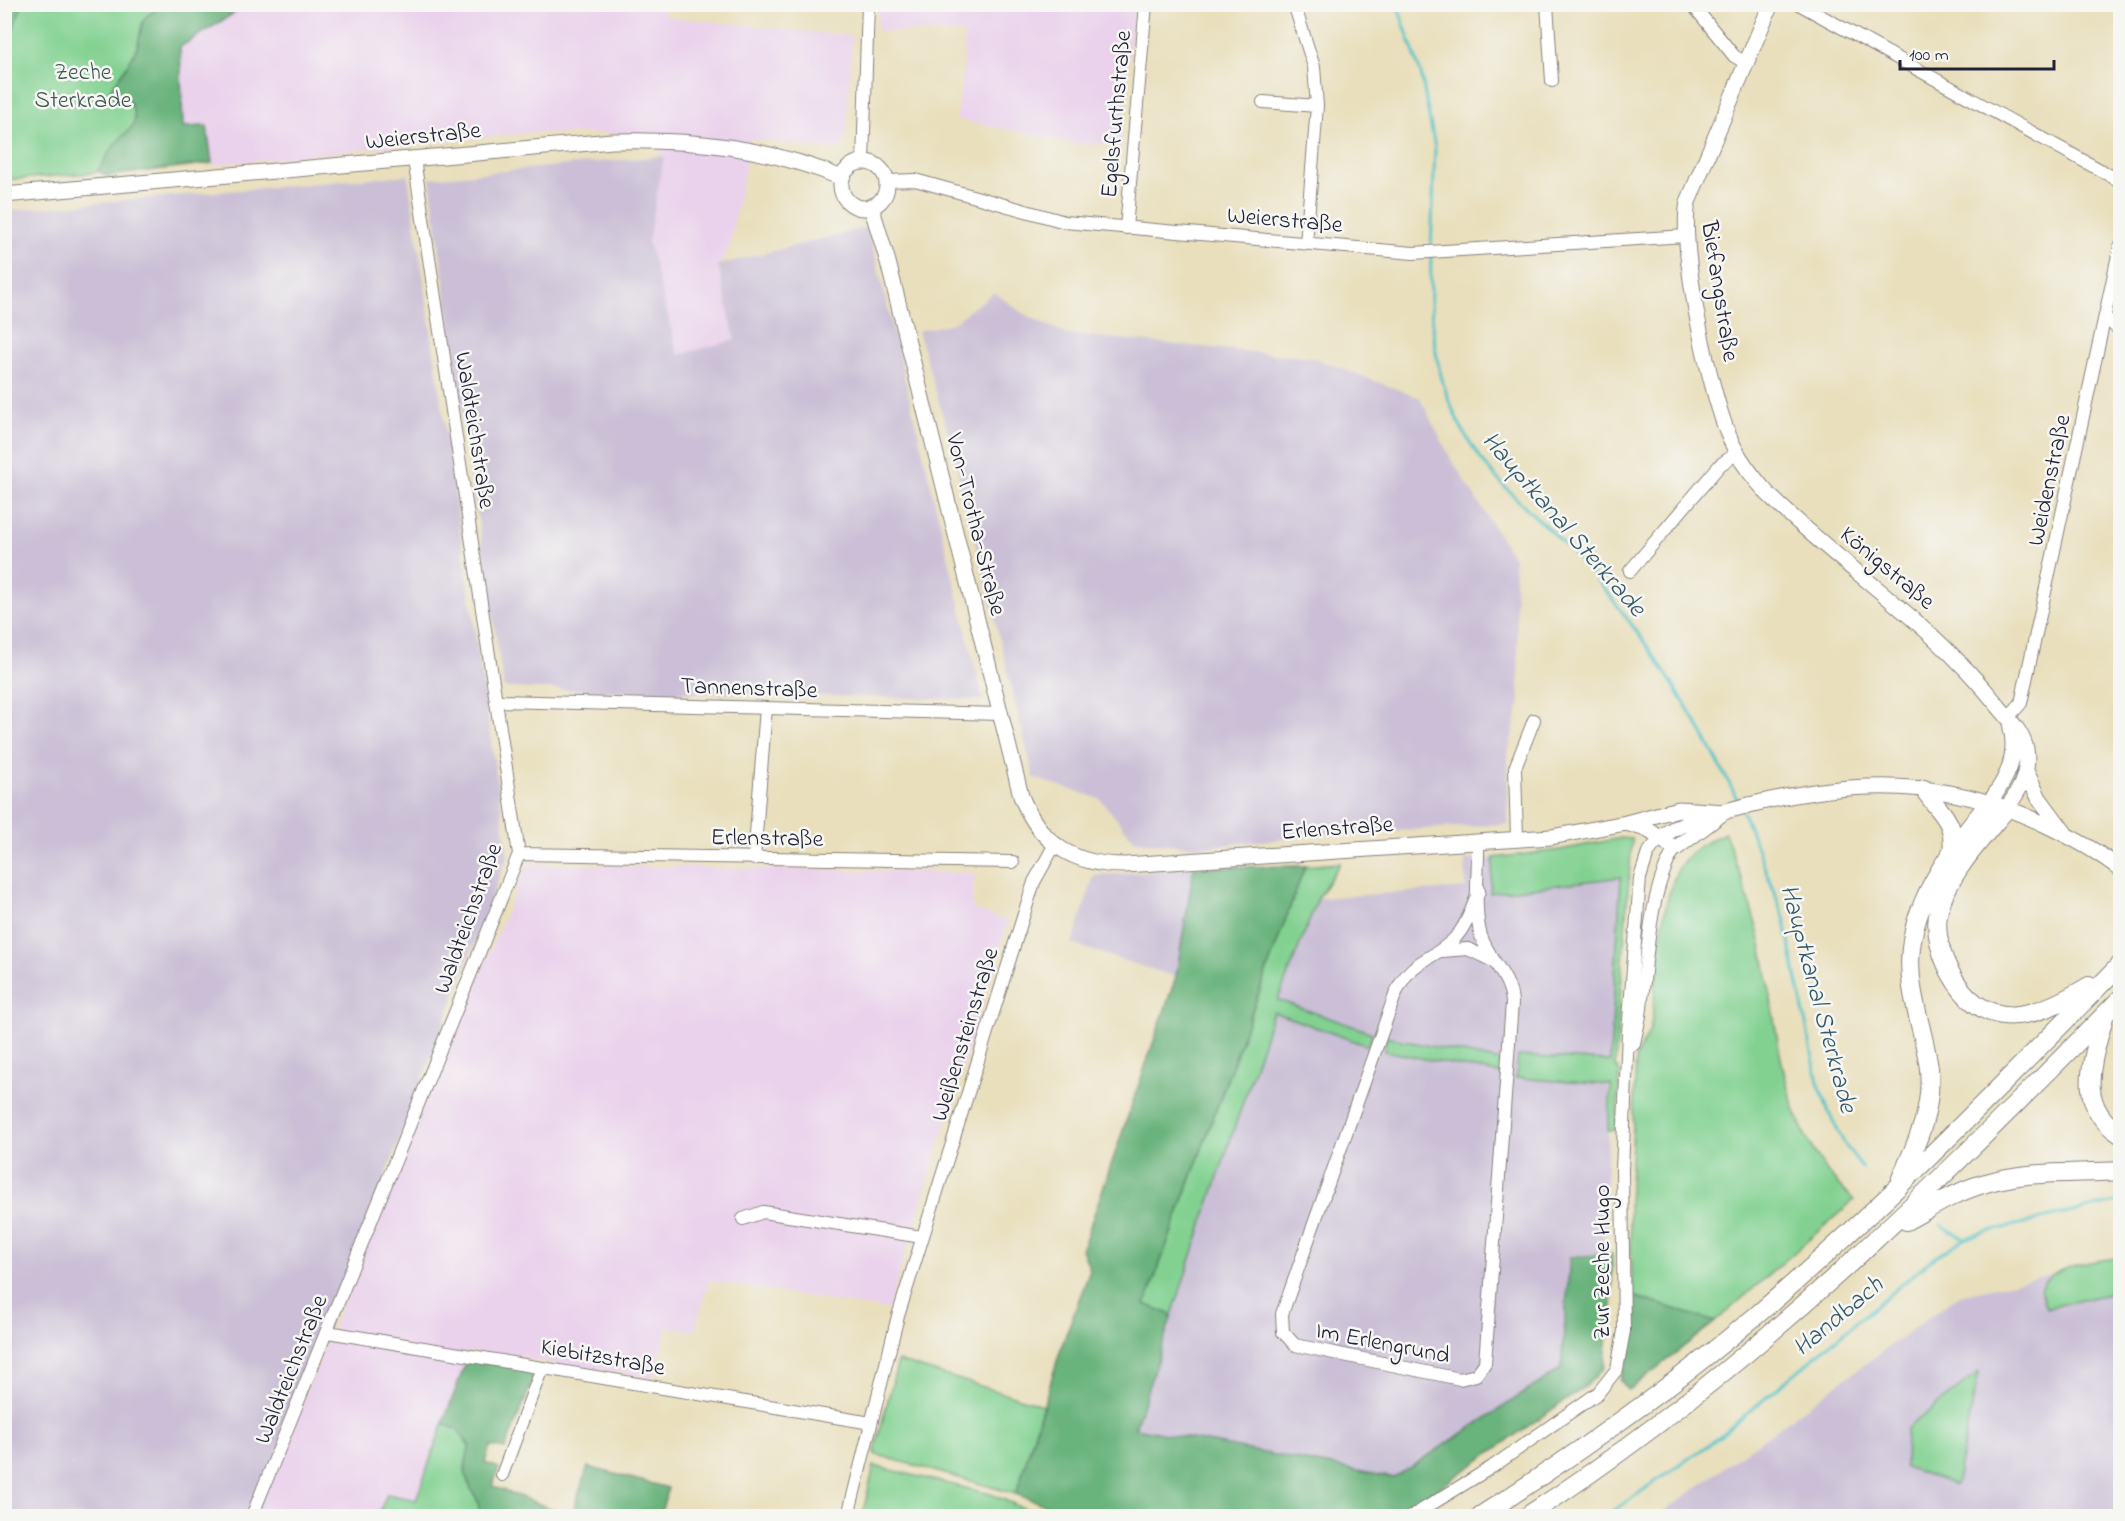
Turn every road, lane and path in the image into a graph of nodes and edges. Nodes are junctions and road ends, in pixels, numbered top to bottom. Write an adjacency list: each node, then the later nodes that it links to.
1 (868, 4): 13 (street)
2 (1146, 4): 19 (street, Egelsfurthstraße)
3 (1547, 4): 9 (street)
4 (1692, 4): 8 (street)
5 (1771, 4): 8 (main road, Biefangstraße)
6 (1799, 4): 16 (street)
7 (1294, 5): 11 (street)
8 (1746, 63): 20 (main road, Biefangstraße)
9 (1552, 81)
10 (1263, 102): 11 (street)
11 (1317, 106): 21 (street)
12 (414, 159): 14 (main road, Weierstraße); 17 (main road, Weierstraße); 27 (street, Waldteichstraße)
13 (863, 163): 14 (main road); 15 (main road)
14 (842, 178): 18 (main road)
15 (886, 181): 18 (main road); 19 (street, Weierstraße)
16 (2121, 181)
17 (4, 195)
18 (872, 206): 29 (main road, Von-Trotha-Straße)
19 (1126, 228): 21 (street, Weierstraße)
20 (1686, 236): 21 (street, Weierstraße); 25 (main road, Biefangstraße)
21 (1306, 244)
22 (2121, 246): 23 (street, Weidenstraße)
23 (2105, 317): 24 (street); 30 (street, Weidenstraße)
24 (2121, 332)
25 (1737, 453): 26 (street); 30 (main road, Königstraße)
26 (1630, 571)
27 (497, 701): 28 (street, Tannenstraße); 43 (street, Waldteichstraße)
28 (766, 708): 29 (street, Tannenstraße); 45 (street)
29 (1001, 714): 41 (main road, Von-Trotha-Straße)
30 (2008, 718): 32 (main road, Königstraße); 34 (main road, Königstraße)
31 (1534, 720): 39 (street)
32 (2026, 771): 34 (main road, Königstraße); 37 (main road)
33 (1924, 789): 34 (main road, Erlenstraße); 35 (main road, Erlenstraße); 44 (highway)
34 (1999, 805): 37 (main road); 44 (highway); 51 (highway)
35 (1725, 812): 36 (main road, Erlenstraße); 38 (main road, Erlenstraße); 42 (main road, Erlenstraße)
36 (1626, 823): 38 (main road); 39 (main road, Erlenstraße)
37 (2067, 835): 47 (main road)
38 (1660, 838): 42 (main road); 54 (street, Zur Zeche Hugo)
39 (1517, 839): 40 (main road, Erlenstraße)
40 (1478, 842): 41 (main road, Erlenstraße); 48 (street, Im Erlengrund)
41 (1053, 846): 60 (street, Weißensteinstraße)
42 (1675, 849): 54 (street, Zur Zeche Hugo)
43 (519, 855): 45 (street, Erlenstraße); 61 (street, Waldteichstraße)
44 (1952, 856): 57 (highway)
45 (754, 859): 46 (street, Erlenstraße)
46 (1013, 862)
47 (2121, 869)
48 (1479, 891): 49 (street, Im Erlengrund); 50 (street, Im Erlengrund)
49 (1436, 952): 50 (street, Im Erlengrund); 50 (street, Im Erlengrund)
50 (1494, 962)
51 (2117, 968): 57 (highway)
52 (2121, 999): 53 (highway)
53 (2105, 1015): 55 (highway); 59 (highway)
54 (1626, 1081): 67 (street, Zur Zeche Hugo)
55 (2121, 1134)
56 (2121, 1171): 59 (highway)
57 (1896, 1188): 68 (highway)
58 (743, 1219): 60 (street)
59 (1886, 1232): 69 (highway)
60 (922, 1237): 63 (street, Weißensteinstraße)
61 (328, 1332): 62 (street, Kiebitzstraße); 65 (street, Waldteichstraße)
62 (542, 1368): 63 (street, Kiebitzstraße); 64 (street)
63 (871, 1423): 66 (street, Weißensteinstraße)
64 (502, 1475)
65 (252, 1516)
66 (848, 1516)
67 (1412, 1516)
68 (1480, 1516)
69 (1527, 1516)

